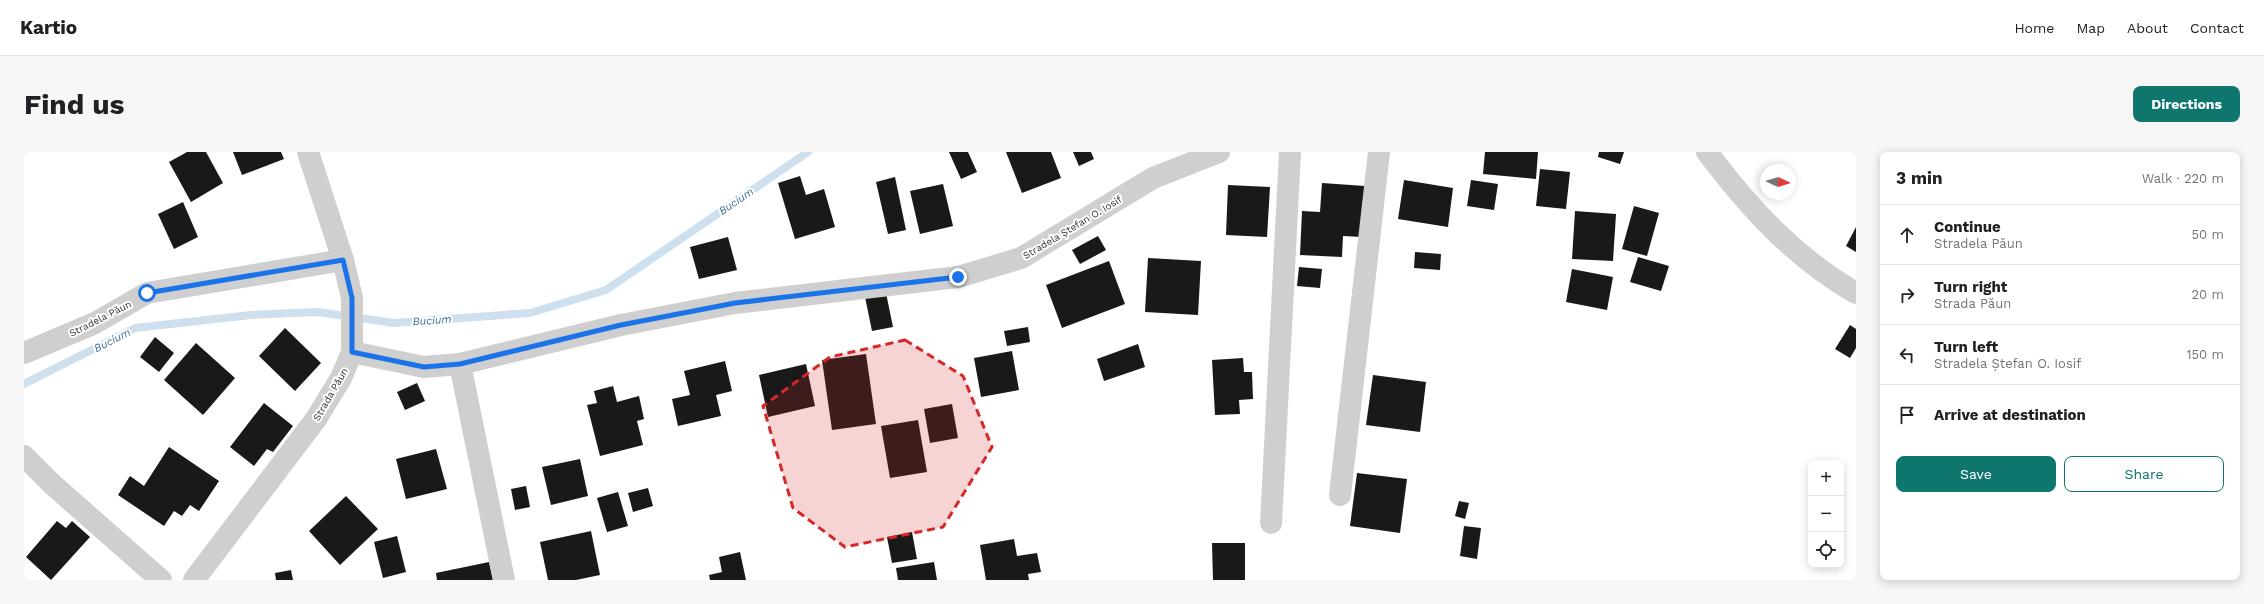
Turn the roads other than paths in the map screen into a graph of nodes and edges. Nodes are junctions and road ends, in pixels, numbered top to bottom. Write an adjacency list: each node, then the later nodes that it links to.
1 (308, 152): 6 (street, Strada Păun)
2 (1219, 152): 10 (street, Stradela Ștefan O. Iosif)
3 (1290, 152): 13 (street)
4 (1379, 152): 12 (street)
5 (1707, 152): 7 (street)
6 (343, 260): 8 (street, Strada Păun); 9 (street, Stradela Păun)
7 (1856, 293)
8 (353, 344): 10 (street, Stradela Ștefan O. Iosif); 15 (street, Strada Păun)
9 (24, 353)
10 (460, 364): 16 (street)
11 (24, 456): 14 (street)
12 (1340, 495)
13 (1270, 523)
14 (161, 580)
15 (194, 580)
16 (504, 580)

